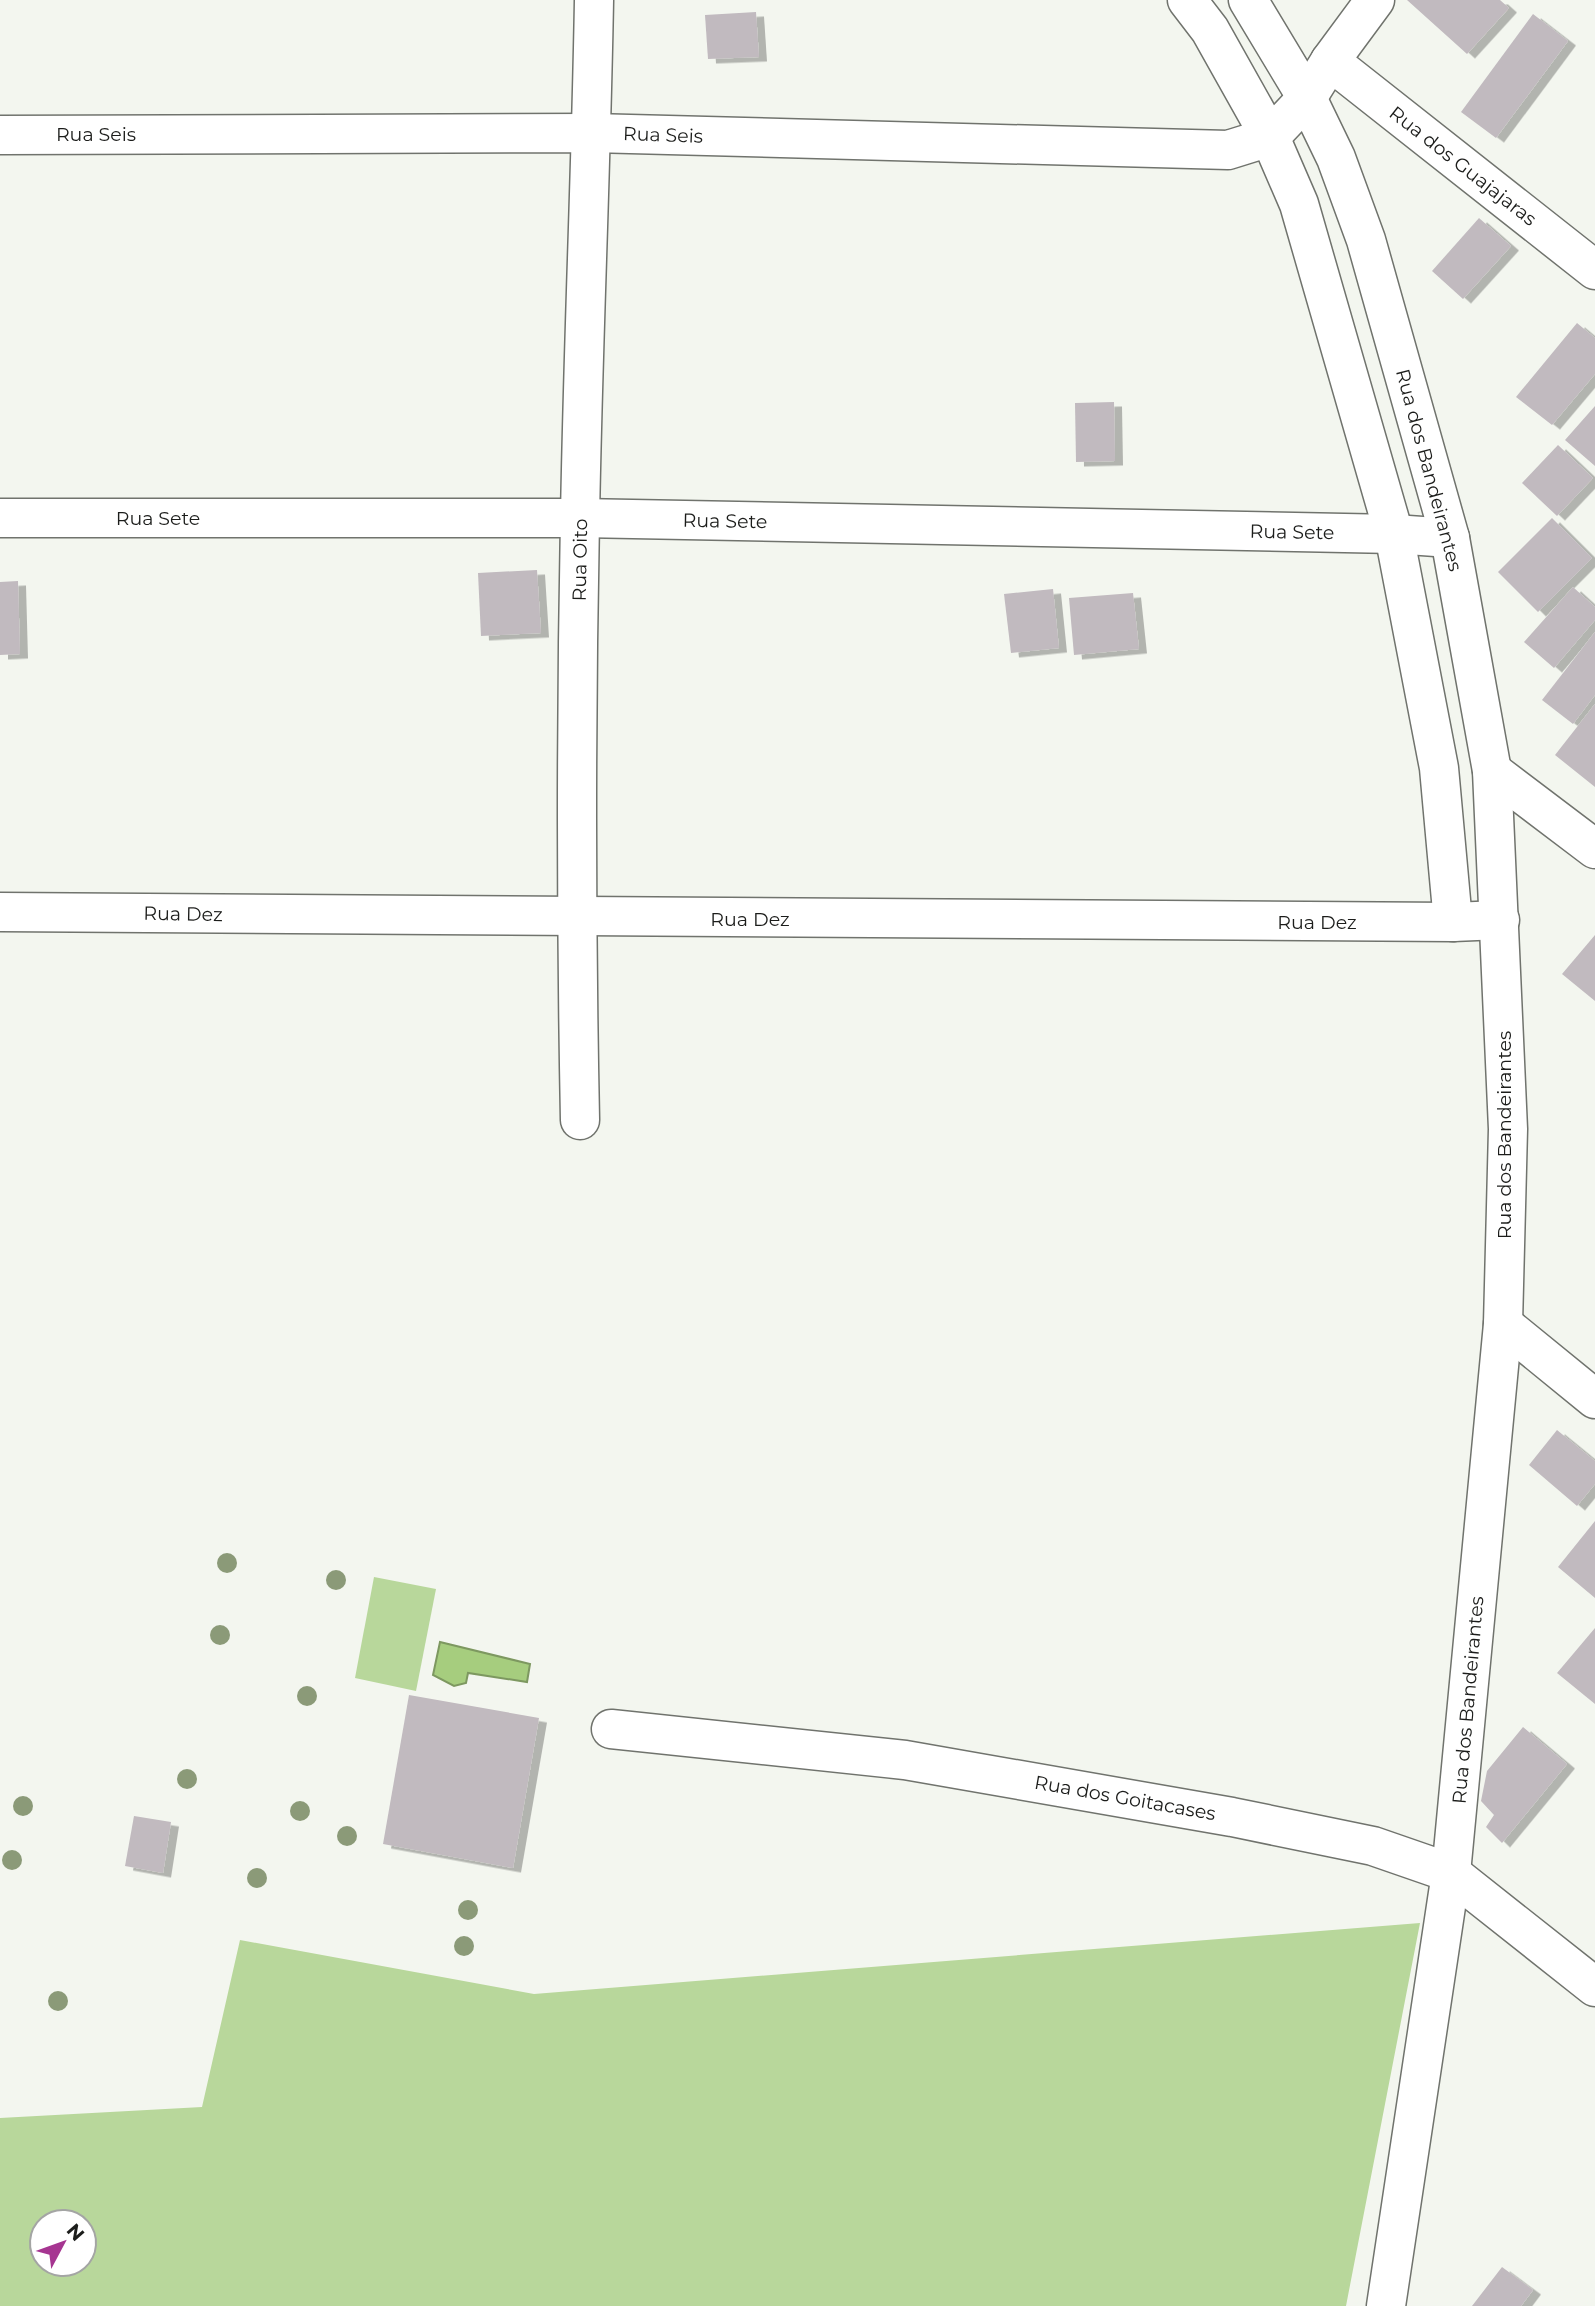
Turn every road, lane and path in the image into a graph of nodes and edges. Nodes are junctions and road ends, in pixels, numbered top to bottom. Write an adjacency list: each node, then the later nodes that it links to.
1 (594, 0): 7 (street, Rua Oito)
2 (1187, 0): 9 (street)
3 (1248, 0): 6 (street, Rua dos Bandeirantes)
4 (1375, 0): 5 (street, Rua Seis)
5 (1330, 61): 6 (street, Rua Seis); 10 (street, Rua dos Guajajaras)
6 (1307, 99): 9 (street, Rua Seis); 14 (street, Rua dos Bandeirantes)
7 (592, 133): 8 (street, Rua Seis); 9 (street, Rua Seis); 12 (street, Rua Oito)
8 (0, 135)
9 (1270, 137): 13 (street)
10 (1595, 270)
11 (0, 518): 12 (street, Rua Sete)
12 (580, 518): 13 (street, Rua Sete); 18 (street, Rua Oito)
13 (1394, 534): 14 (street, Rua Sete); 20 (street)
14 (1450, 538): 15 (street, Rua dos Bandeirantes)
15 (1492, 771): 16 (street); 19 (street, Rua dos Bandeirantes)
16 (1595, 849)
17 (0, 912): 18 (street, Rua Dez)
18 (576, 918): 20 (street, Rua Dez); 21 (street, Rua Oito)
19 (1500, 920): 20 (street, Rua Dez); 22 (street, Rua dos Bandeirantes)
20 (1453, 922)
21 (580, 1120)
22 (1503, 1324): 23 (street); 25 (street, Rua dos Bandeirantes)
23 (1595, 1399)
24 (611, 1729): 25 (street, Rua dos Goitacases)
25 (1451, 1873): 26 (street, Rua dos Goitacases); 27 (street, Rua dos Bandeirantes)
26 (1595, 1987)
27 (1386, 2306)

